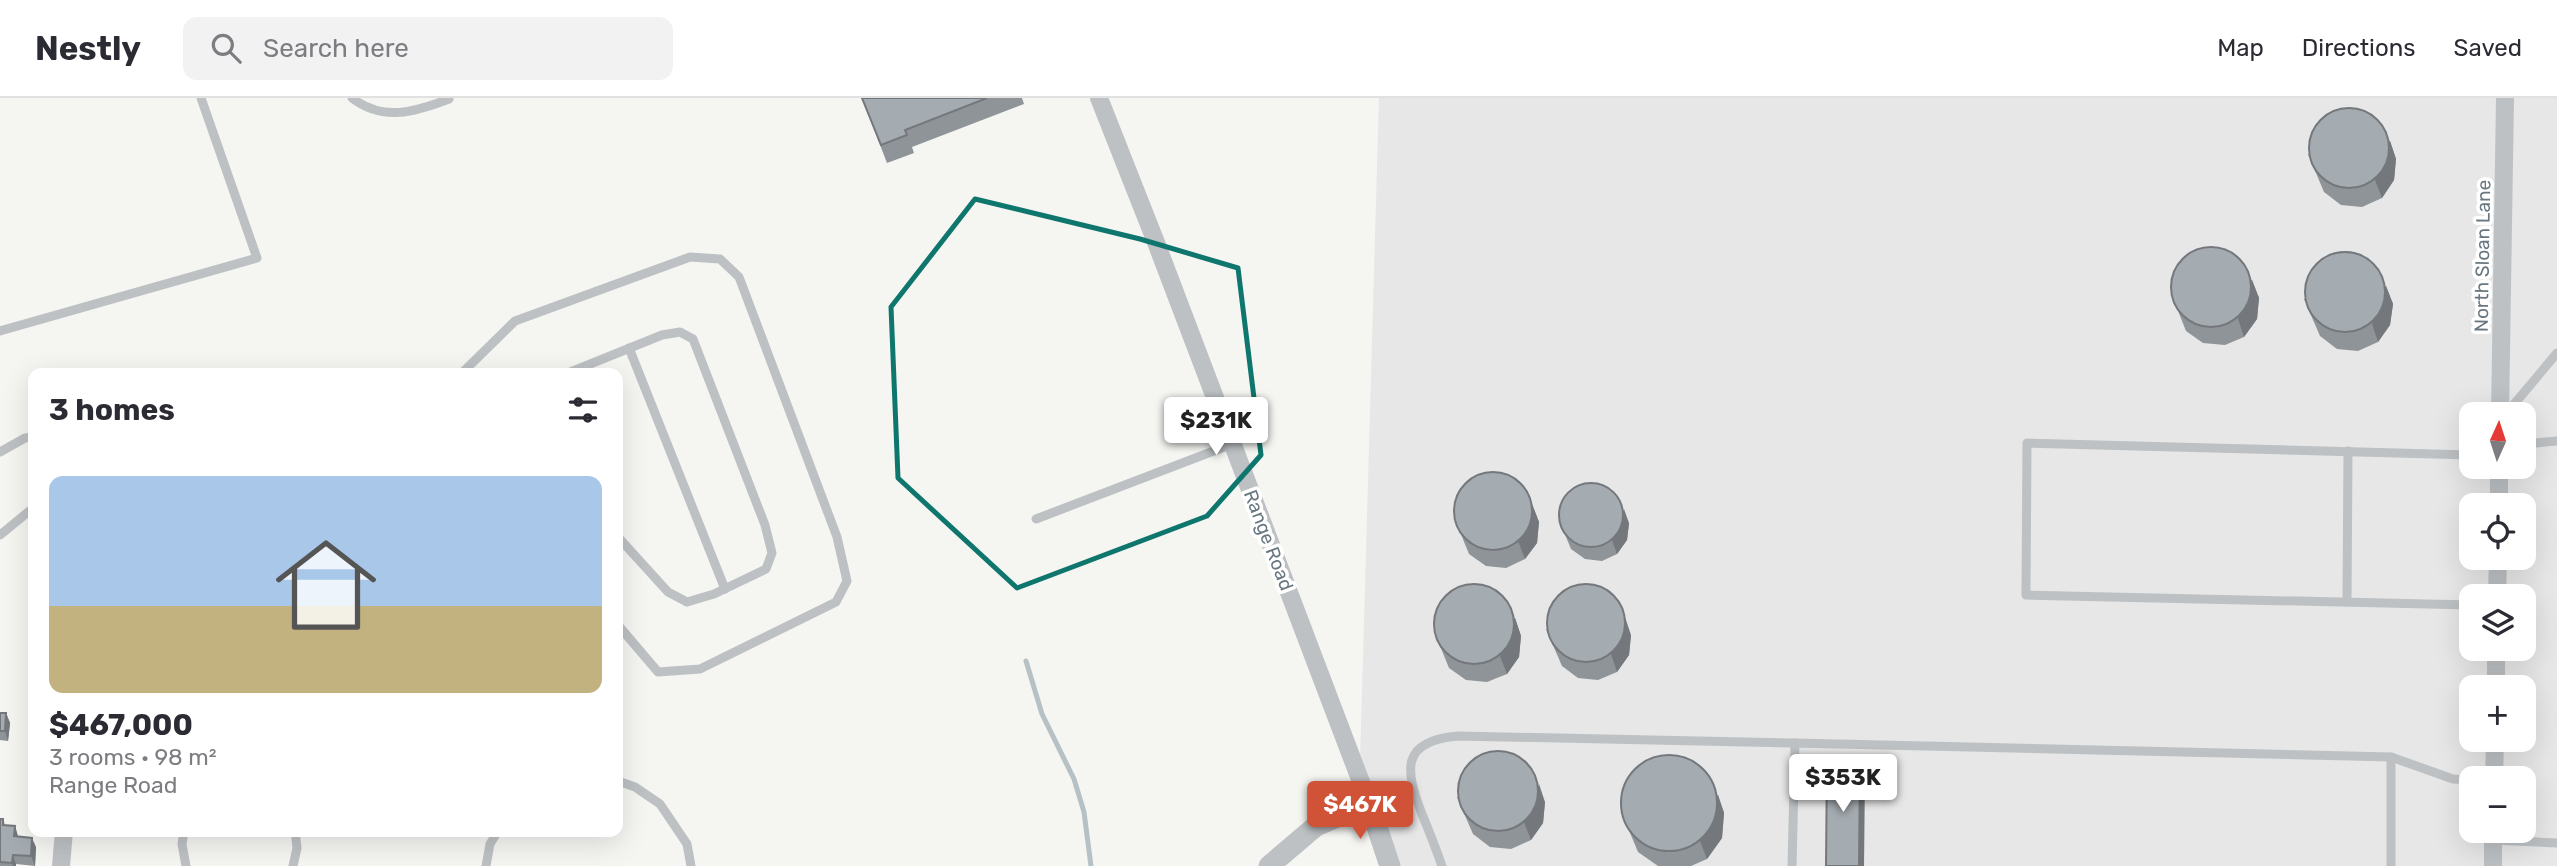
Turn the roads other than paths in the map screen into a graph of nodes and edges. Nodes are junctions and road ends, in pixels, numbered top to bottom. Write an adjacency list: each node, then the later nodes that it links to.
1 (201, 98): 6 (lane)
2 (352, 98): 5 (lane)
3 (1099, 98): 16 (street, Range Road)
4 (2505, 98): 11 (street, North Sloan Lane)
5 (449, 99)
6 (0, 331)
7 (629, 348): 10 (lane); 24 (lane); 24 (lane)
8 (2557, 353): 12 (lane)
9 (467, 368): 27 (lane)
10 (580, 368)
11 (2502, 402)
12 (2514, 402)
13 (28, 438): 18 (lane)
14 (2557, 441): 15 (lane)
15 (2536, 443)
16 (1232, 444): 21 (lane); 32 (street, Range Road)
17 (2348, 451): 19 (lane); 25 (lane); 25 (lane)
18 (0, 452)
19 (2459, 455)
20 (28, 512): 22 (lane)
21 (1036, 519)
22 (0, 535)
23 (623, 542): 24 (lane)
24 (724, 589)
25 (2347, 602): 26 (lane)
26 (2459, 605)
27 (623, 631)
28 (1795, 743): 29 (lane); 47 (lane); 48 (lane)
29 (2391, 757): 30 (lane); 49 (lane)
30 (2459, 779)
31 (623, 782): 44 (lane)
32 (1369, 803): 45 (street); 46 (street, Range Road)
33 (63, 837): 40 (street)
34 (183, 837): 41 (lane)
35 (296, 837): 42 (lane)
36 (494, 837): 43 (lane)
37 (2536, 841): 39 (lane)
38 (2493, 843): 50 (street)
39 (2557, 843)
40 (61, 866)
41 (186, 866)
42 (293, 866)
43 (486, 866)
44 (691, 866)
45 (1269, 866)
46 (1390, 866)
47 (1442, 866)
48 (1792, 866)
49 (2391, 866)
50 (2493, 866)

